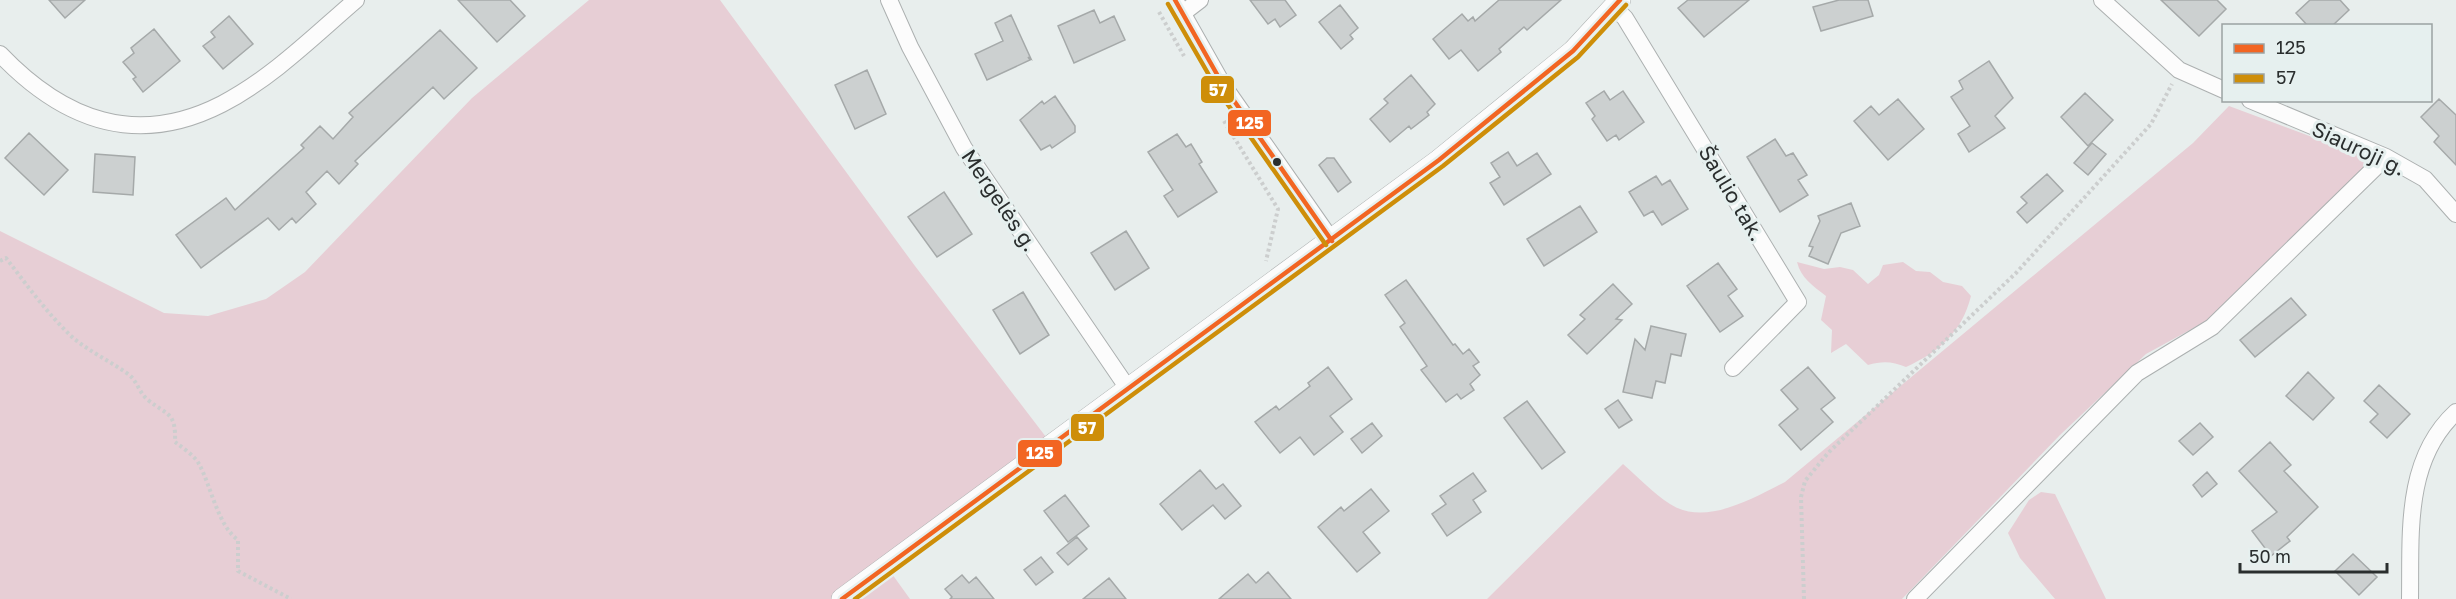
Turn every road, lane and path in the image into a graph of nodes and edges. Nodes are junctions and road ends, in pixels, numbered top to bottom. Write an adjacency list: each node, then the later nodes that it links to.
1 (356, 0): 8 (street)
2 (889, 0): 20 (street, Mergelės g.)
3 (1200, 0): 6 (street)
4 (2102, 0): 10 (street)
5 (1617, 4): 16 (street); 19 (street, Šaulio tak.)
6 (1179, 7): 16 (street)
7 (1159, 10): 9 (path)
8 (0, 54)
9 (1185, 58)
10 (2179, 70): 11 (street); 24 (path)
11 (2222, 90)
12 (2255, 102): 14 (street, Siauroji g.)
13 (1222, 119): 18 (path)
14 (2386, 157): 15 (street, Siauroji g.); 25 (street)
15 (2456, 214)
16 (1332, 241): 20 (street)
17 (0, 261): 22 (path)
18 (1266, 262)
19 (1733, 368)
20 (1129, 390): 23 (street)
21 (2456, 412): 26 (street)
22 (291, 599)
23 (842, 599)
24 (1804, 599)
25 (1915, 599)
26 (2410, 599)

